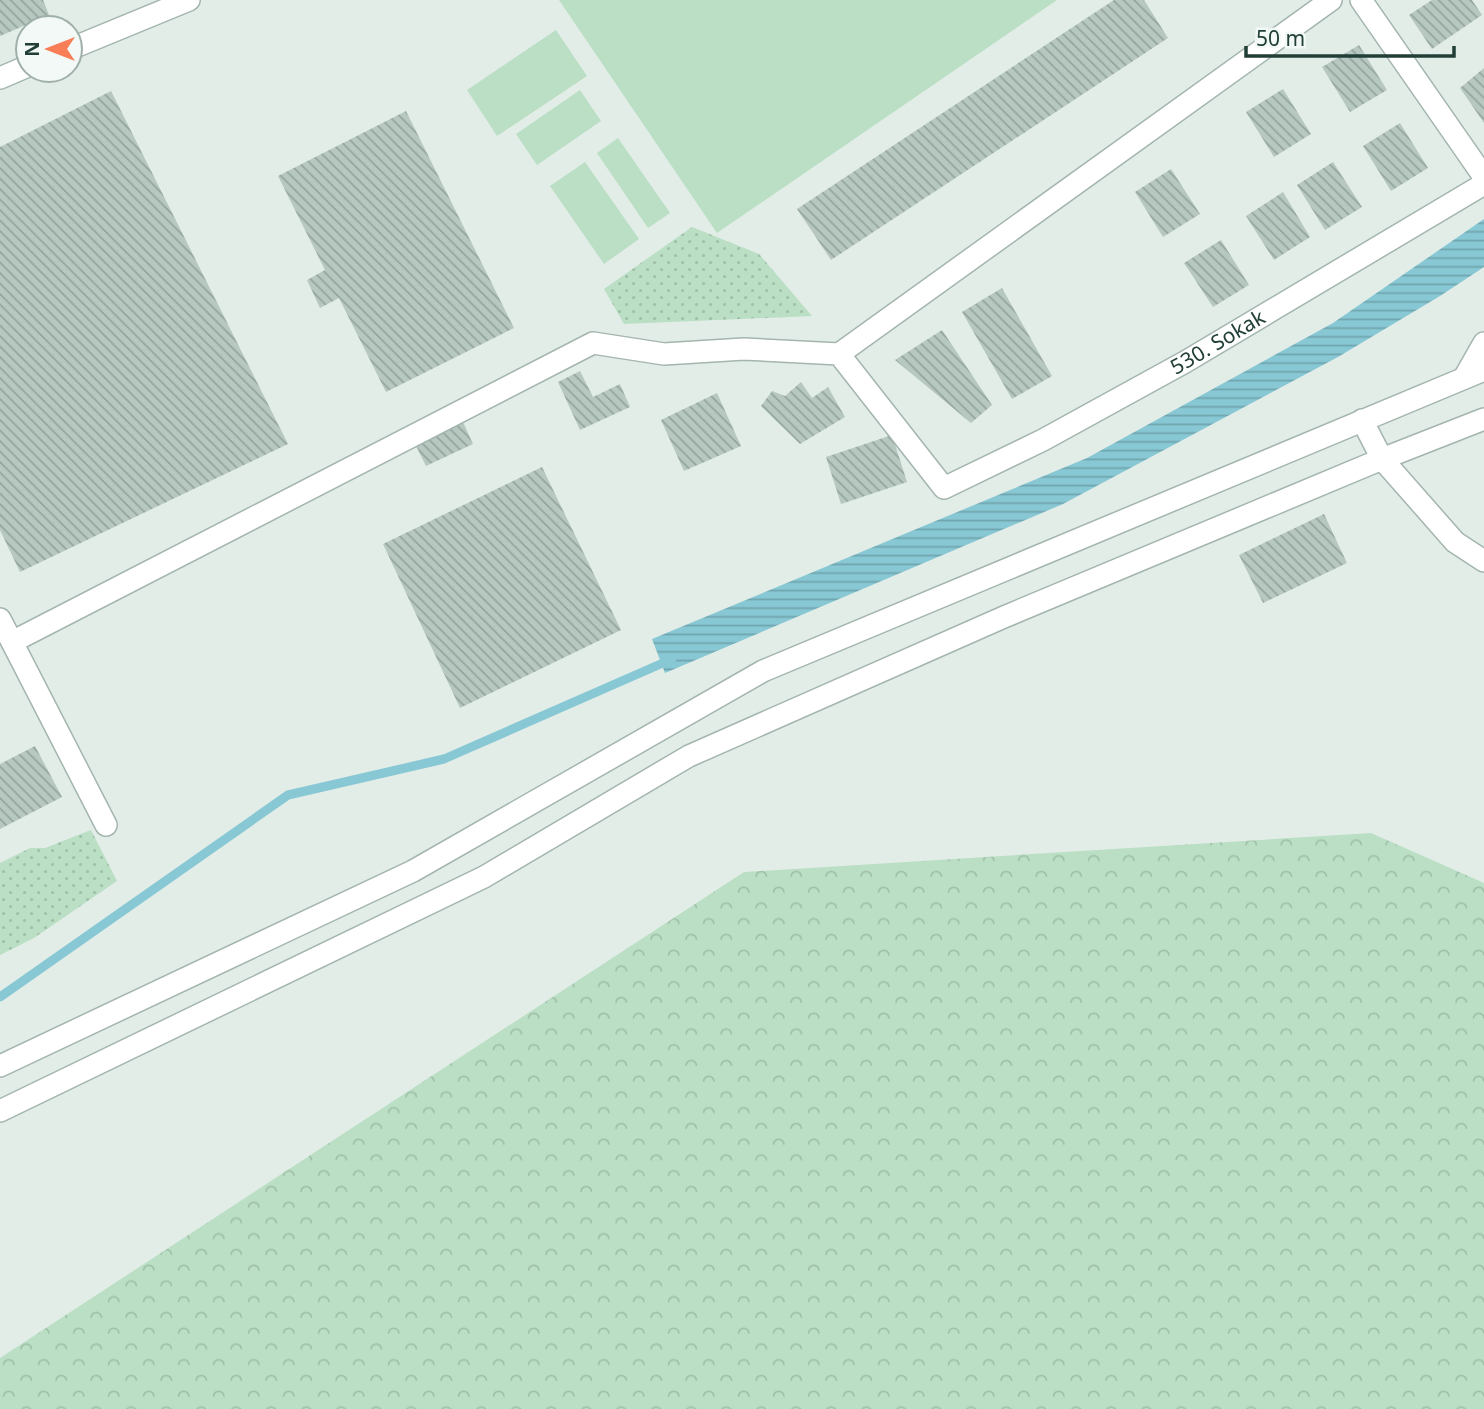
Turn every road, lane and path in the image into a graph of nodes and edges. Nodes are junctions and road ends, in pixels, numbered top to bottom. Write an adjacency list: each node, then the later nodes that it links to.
1 (188, 0): 4 (street)
2 (1331, 0): 8 (street)
3 (1361, 0): 5 (street)
4 (84, 43)
5 (1484, 177)
6 (1484, 184): 8 (street, 530. Sokak)
7 (1484, 343): 10 (street)
8 (839, 354): 16 (street)
9 (1484, 370): 10 (street)
10 (1464, 378): 12 (street)
11 (1484, 419): 13 (street)
12 (1362, 420): 13 (street); 18 (street)
13 (1382, 459): 14 (street); 19 (street)
14 (1484, 561)
15 (0, 619): 16 (street)
16 (12, 642): 17 (street)
17 (106, 825)
18 (0, 1066)
19 (0, 1111)

